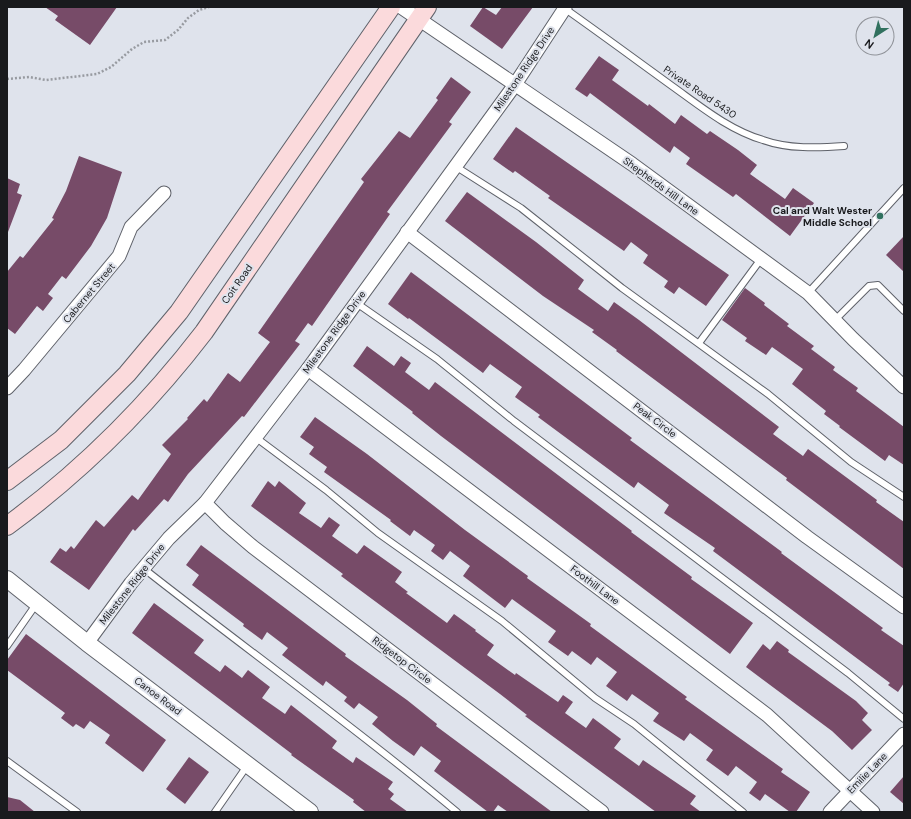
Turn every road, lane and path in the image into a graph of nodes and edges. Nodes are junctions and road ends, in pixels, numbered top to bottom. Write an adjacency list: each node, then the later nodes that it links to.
1 (209, 7): 6 (path)
2 (390, 7): 23 (main road)
3 (401, 7): 5 (street, Shepherds Hill Lane)
4 (564, 8): 7 (street, Milestone Ridge Drive); 8 (lane, Private Road 5430)
5 (423, 13): 7 (street, Shepherds Hill Lane); 26 (main road, Coit Road)
6 (7, 79)
7 (514, 86): 9 (street, Milestone Ridge Drive); 13 (street, Shepherds Hill Lane)
8 (844, 146)
9 (455, 166): 12 (street, Milestone Ridge Drive); 18 (lane)
10 (904, 188): 14 (lane)
11 (164, 193): 21 (street, Cabernet Street)
12 (407, 232): 15 (street, Milestone Ridge Drive); 30 (street, Peak Circle)
13 (761, 259): 14 (street, Shepherds Hill Lane); 18 (lane)
14 (808, 293): 17 (street, Shepherds Hill Lane)
15 (355, 302): 19 (street, Milestone Ridge Drive); 33 (lane)
16 (904, 311): 17 (lane)
17 (834, 320): 20 (street, Shepherds Hill Lane)
18 (699, 343): 24 (lane)
19 (308, 369): 22 (street, Milestone Ridge Drive); 37 (street, Foothill Lane)
20 (904, 387)
21 (7, 388)
22 (255, 437): 25 (street, Milestone Ridge Drive); 43 (lane)
23 (7, 481)
24 (904, 497)
25 (205, 503): 27 (street, Milestone Ridge Drive); 42 (street, Ridgetop Circle)
26 (7, 526)
27 (143, 568): 31 (street, Milestone Ridge Drive); 41 (lane)
28 (7, 579): 29 (street, Canoe Road)
29 (37, 603): 31 (street, Canoe Road); 32 (lane)
30 (904, 607)
31 (87, 643): 36 (street, Canoe Road)
32 (7, 646)
33 (904, 719)
34 (904, 734): 37 (street, Emilie Lane)
35 (7, 761): 38 (lane)
36 (248, 764): 39 (lane); 40 (street, Canoe Road)
37 (850, 790): 44 (street, Emilie Lane); 45 (street, Foothill Lane)
38 (77, 812)
39 (215, 812)
40 (310, 812)
41 (457, 812)
42 (602, 812)
43 (743, 812)
44 (830, 812)
45 (873, 812)

